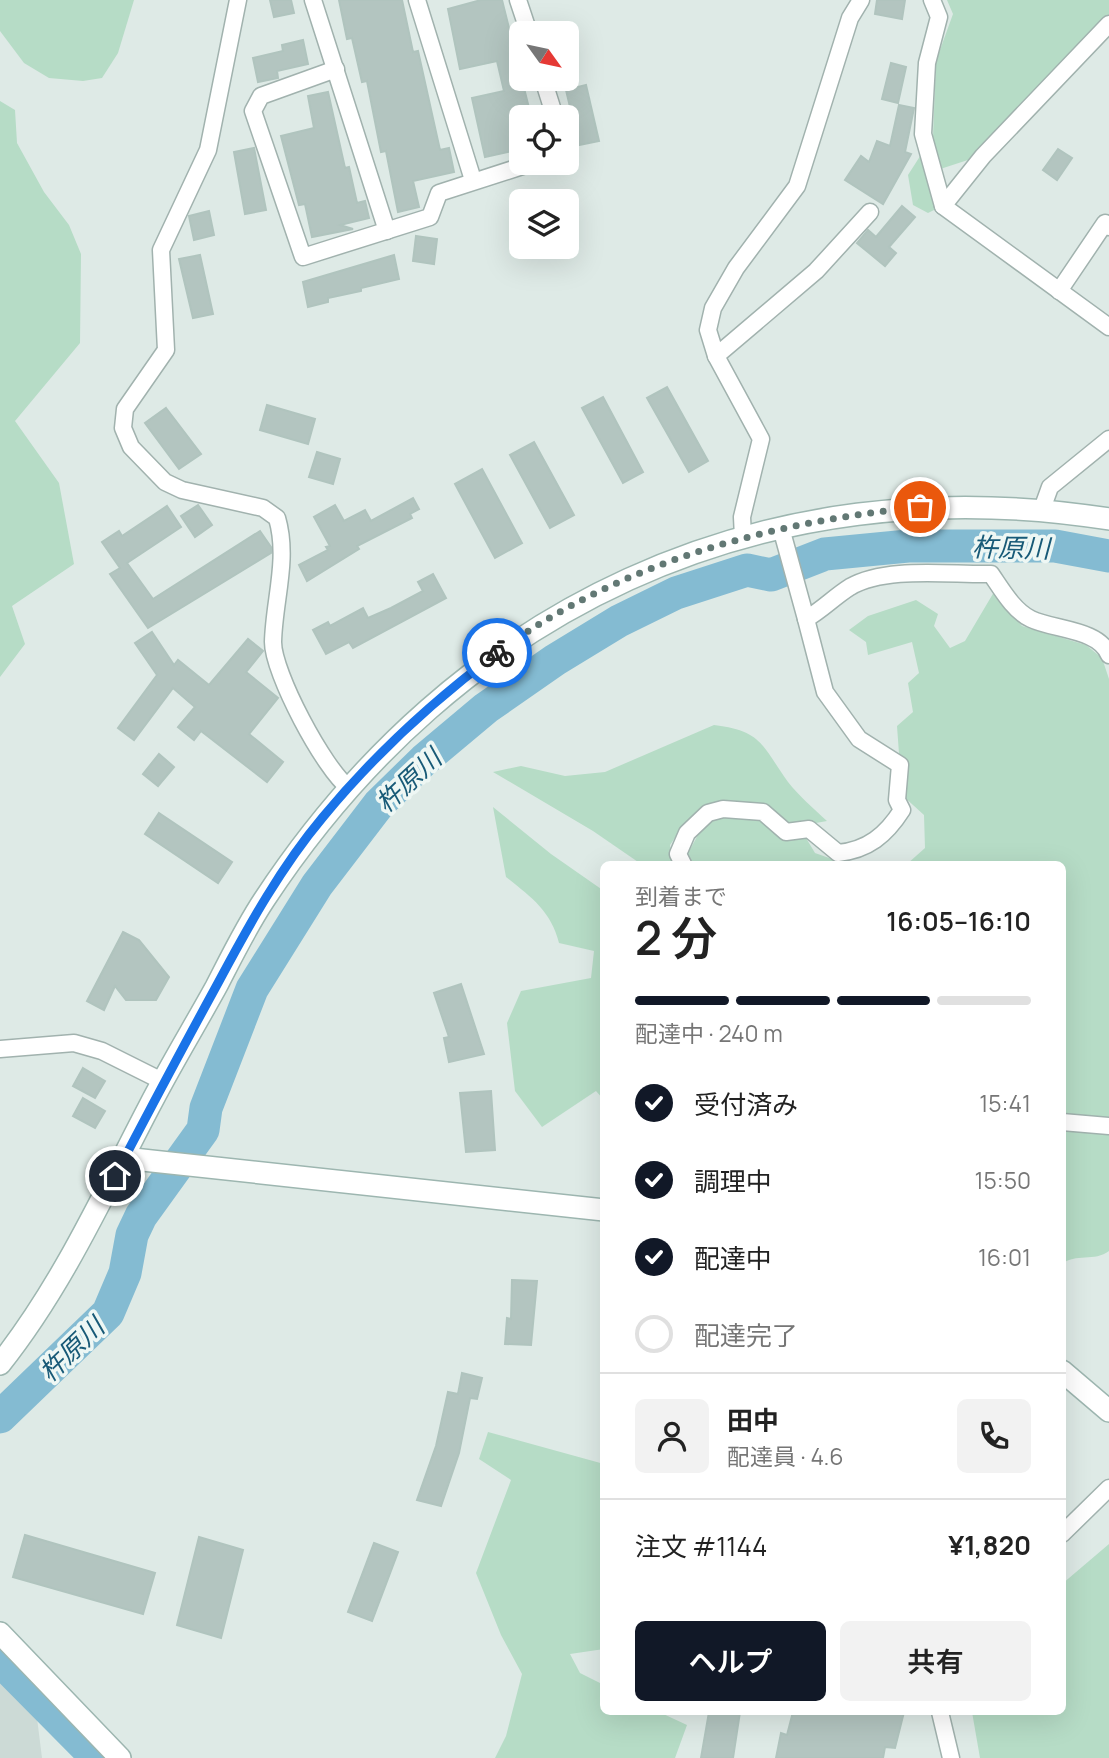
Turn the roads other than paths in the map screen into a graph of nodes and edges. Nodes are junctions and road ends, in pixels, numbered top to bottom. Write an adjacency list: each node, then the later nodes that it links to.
1 (238, 0): 26 (street)
2 (313, 0): 9 (street)
3 (417, 0): 11 (street)
4 (518, 0): 7 (street)
5 (861, 0): 18 (street)
6 (932, 0): 12 (street)
7 (525, 21)
8 (1109, 24): 12 (street)
9 (336, 69): 15 (street); 15 (street)
10 (509, 170): 11 (street)
11 (473, 180): 15 (street)
12 (943, 206): 16 (street)
13 (870, 212): 18 (street)
14 (1109, 227): 16 (street)
15 (387, 230)
16 (1059, 290): 17 (street)
17 (1109, 327)
18 (716, 356): 23 (street)
19 (1109, 439): 20 (street)
20 (1041, 512): 21 (main road); 22 (main road)
21 (1109, 519)
22 (781, 528): 23 (main road); 24 (street)
23 (743, 537): 26 (main road)
24 (806, 619): 25 (street); 27 (street)
25 (1109, 655)
26 (349, 788): 29 (main road)
27 (682, 861)
28 (0, 1049): 29 (street)
29 (164, 1082): 32 (main road)
30 (1066, 1122): 31 (street)
31 (1109, 1126)
32 (124, 1158): 33 (main road); 34 (main road)
33 (600, 1210)
34 (0, 1364)
35 (1066, 1374): 36 (main road)
36 (1109, 1411)
37 (1109, 1488): 38 (street)
38 (1066, 1530)
39 (0, 1633): 41 (main road)
40 (941, 1715): 42 (street)
41 (120, 1758)
42 (951, 1758)

